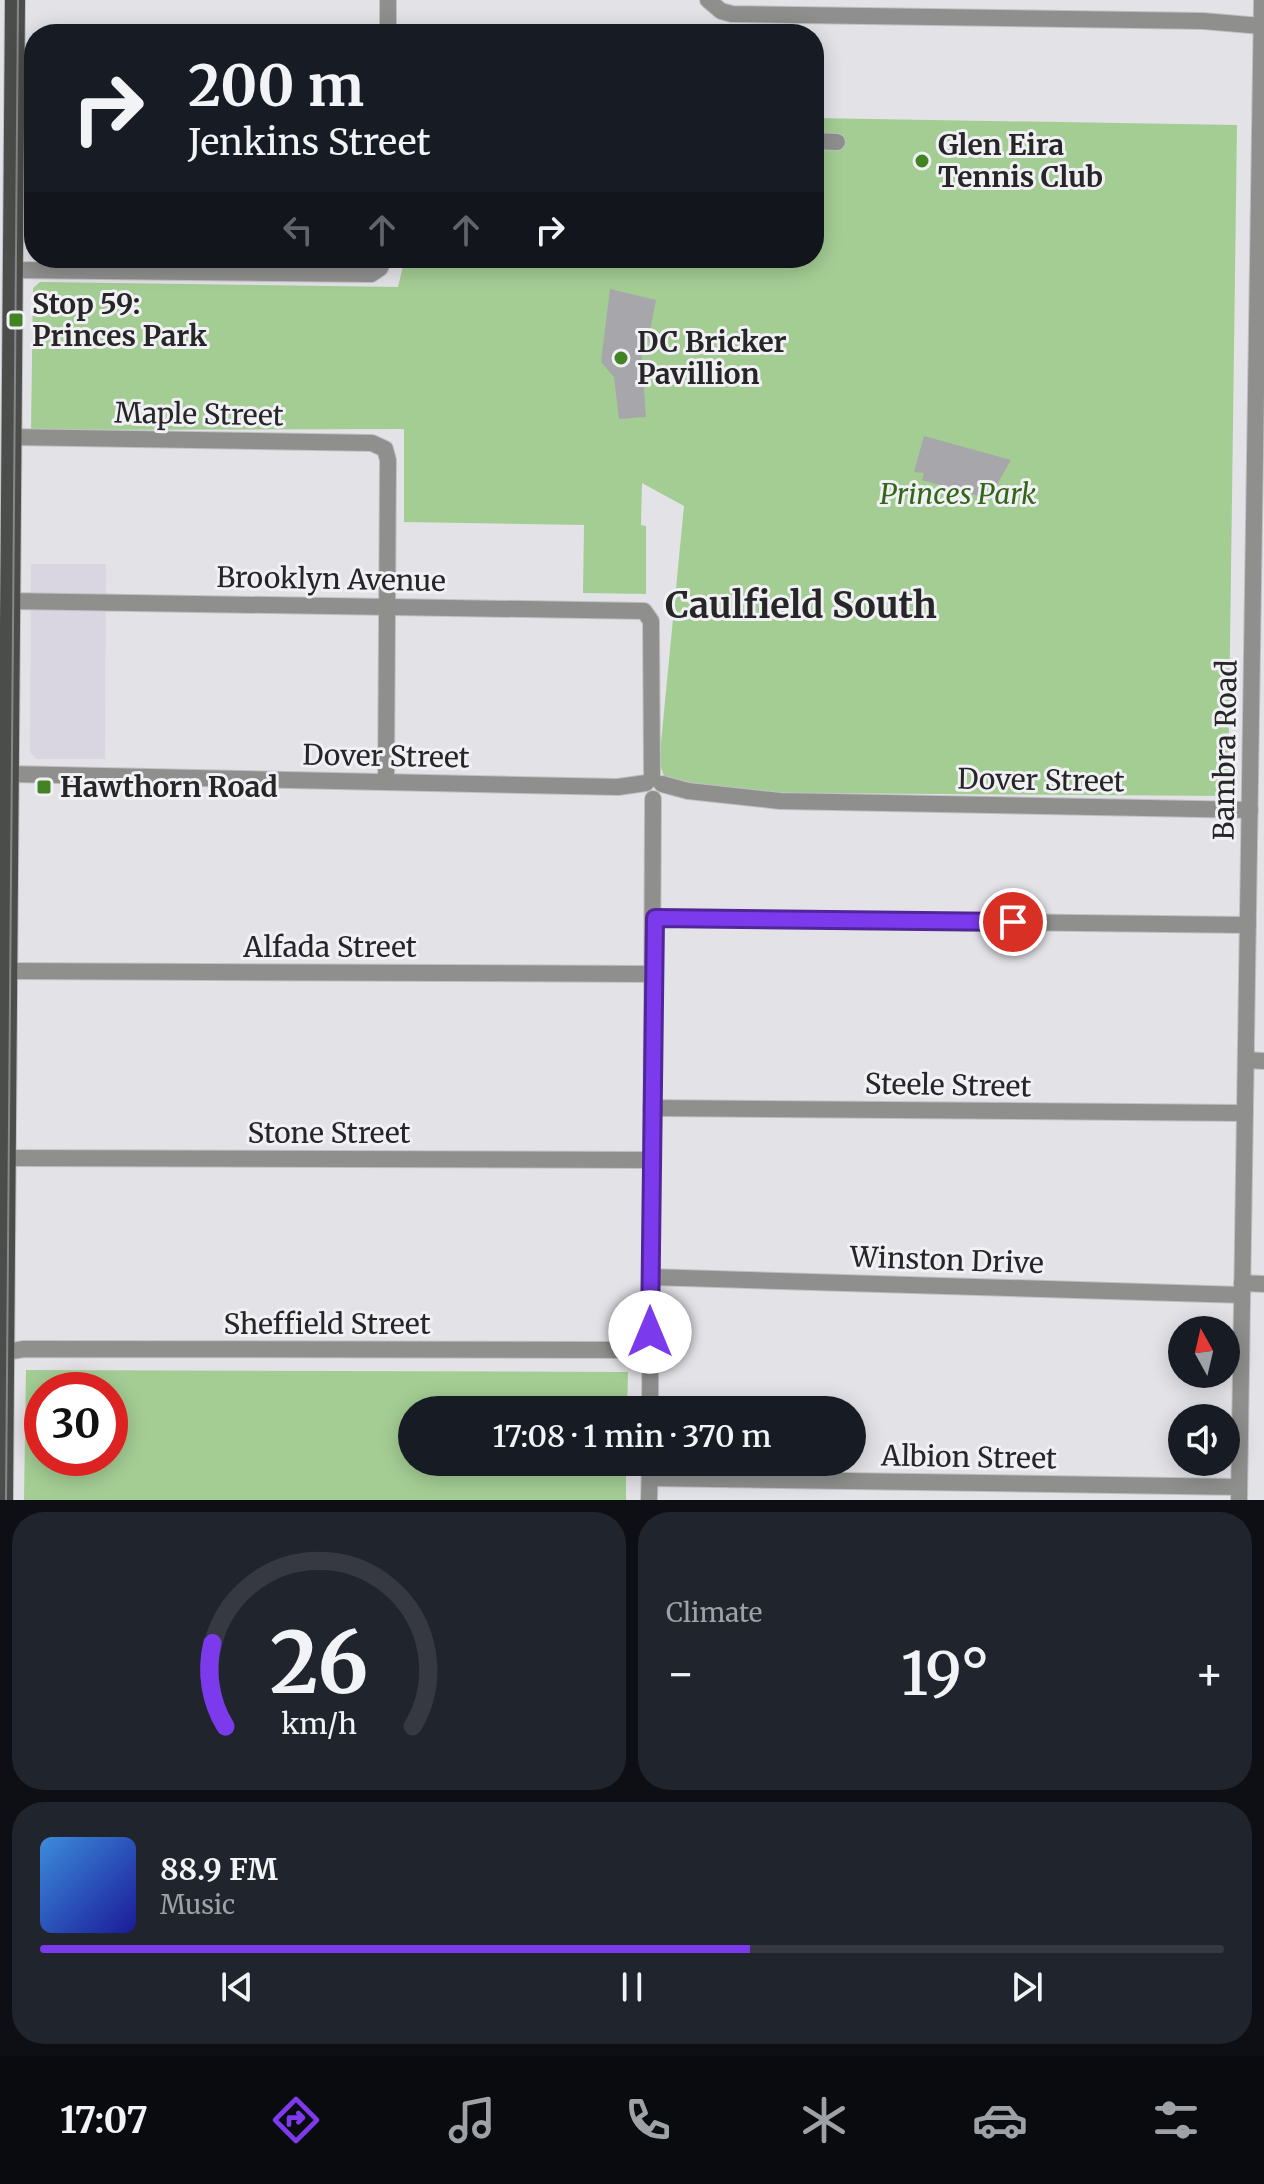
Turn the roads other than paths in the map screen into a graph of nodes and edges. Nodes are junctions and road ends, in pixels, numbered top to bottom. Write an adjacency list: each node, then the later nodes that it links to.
1 (15, 0): 7 (main road)
2 (388, 0): 6 (street)
3 (708, 0): 5 (street)
4 (1262, 0): 5 (street, Bambra Road)
5 (1261, 22): 9 (street, Bambra Road)
6 (388, 24)
7 (7, 42): 8 (main road)
8 (24, 110): 13 (main road)
9 (1262, 120): 14 (street, Bambra Road)
10 (824, 141): 11 (street)
11 (837, 142)
12 (377, 268): 13 (street)
13 (8, 274): 15 (main road)
14 (1260, 326): 17 (street, Bambra Road)
15 (11, 437): 16 (main road); 19 (street, Maple Street)
16 (6, 510): 18 (main road)
17 (1259, 536): 21 (street, Bambra Road)
18 (10, 601): 19 (street, Brooklyn Avenue); 20 (main road)
19 (387, 606): 23 (street); 24 (street, Brooklyn Avenue)
20 (5, 681): 22 (main road)
21 (1258, 752): 25 (street, Bambra Road)
22 (9, 774): 23 (street, Dover Street); 28 (main road)
23 (386, 782): 24 (street, Dover Street)
24 (653, 789): 25 (street, Dover Street); 27 (street)
25 (1250, 810): 26 (street, Bambra Road)
26 (1257, 847): 29 (street, Bambra Road)
27 (655, 918): 29 (street); 31 (street)
28 (4, 921): 30 (main road)
29 (1248, 925): 33 (street, Bambra Road)
30 (8, 971): 31 (street, Alfada Street); 37 (main road)
31 (653, 974): 35 (street)
32 (1264, 1061): 33 (street)
33 (1246, 1064): 34 (street); 36 (street, Bambra Road)
34 (1264, 1070)
35 (651, 1108): 36 (street, Steele Street); 38 (street)
36 (1245, 1113): 41 (street, Bambra Road)
37 (4, 1144): 38 (street, Stone Street); 43 (main road)
38 (651, 1160): 39 (street)
39 (650, 1277): 41 (street, Winston Drive); 42 (street)
40 (1264, 1284): 41 (street, Winston Drive)
41 (1242, 1289): 47 (street, Bambra Road)
42 (650, 1350): 43 (street, Sheffield Street); 44 (street)
43 (2, 1352): 48 (main road)
44 (650, 1396)
45 (650, 1476): 49 (street)
46 (804, 1476): 47 (street, Albion Street)
47 (1239, 1493)
48 (3, 1500)
49 (649, 1500)

